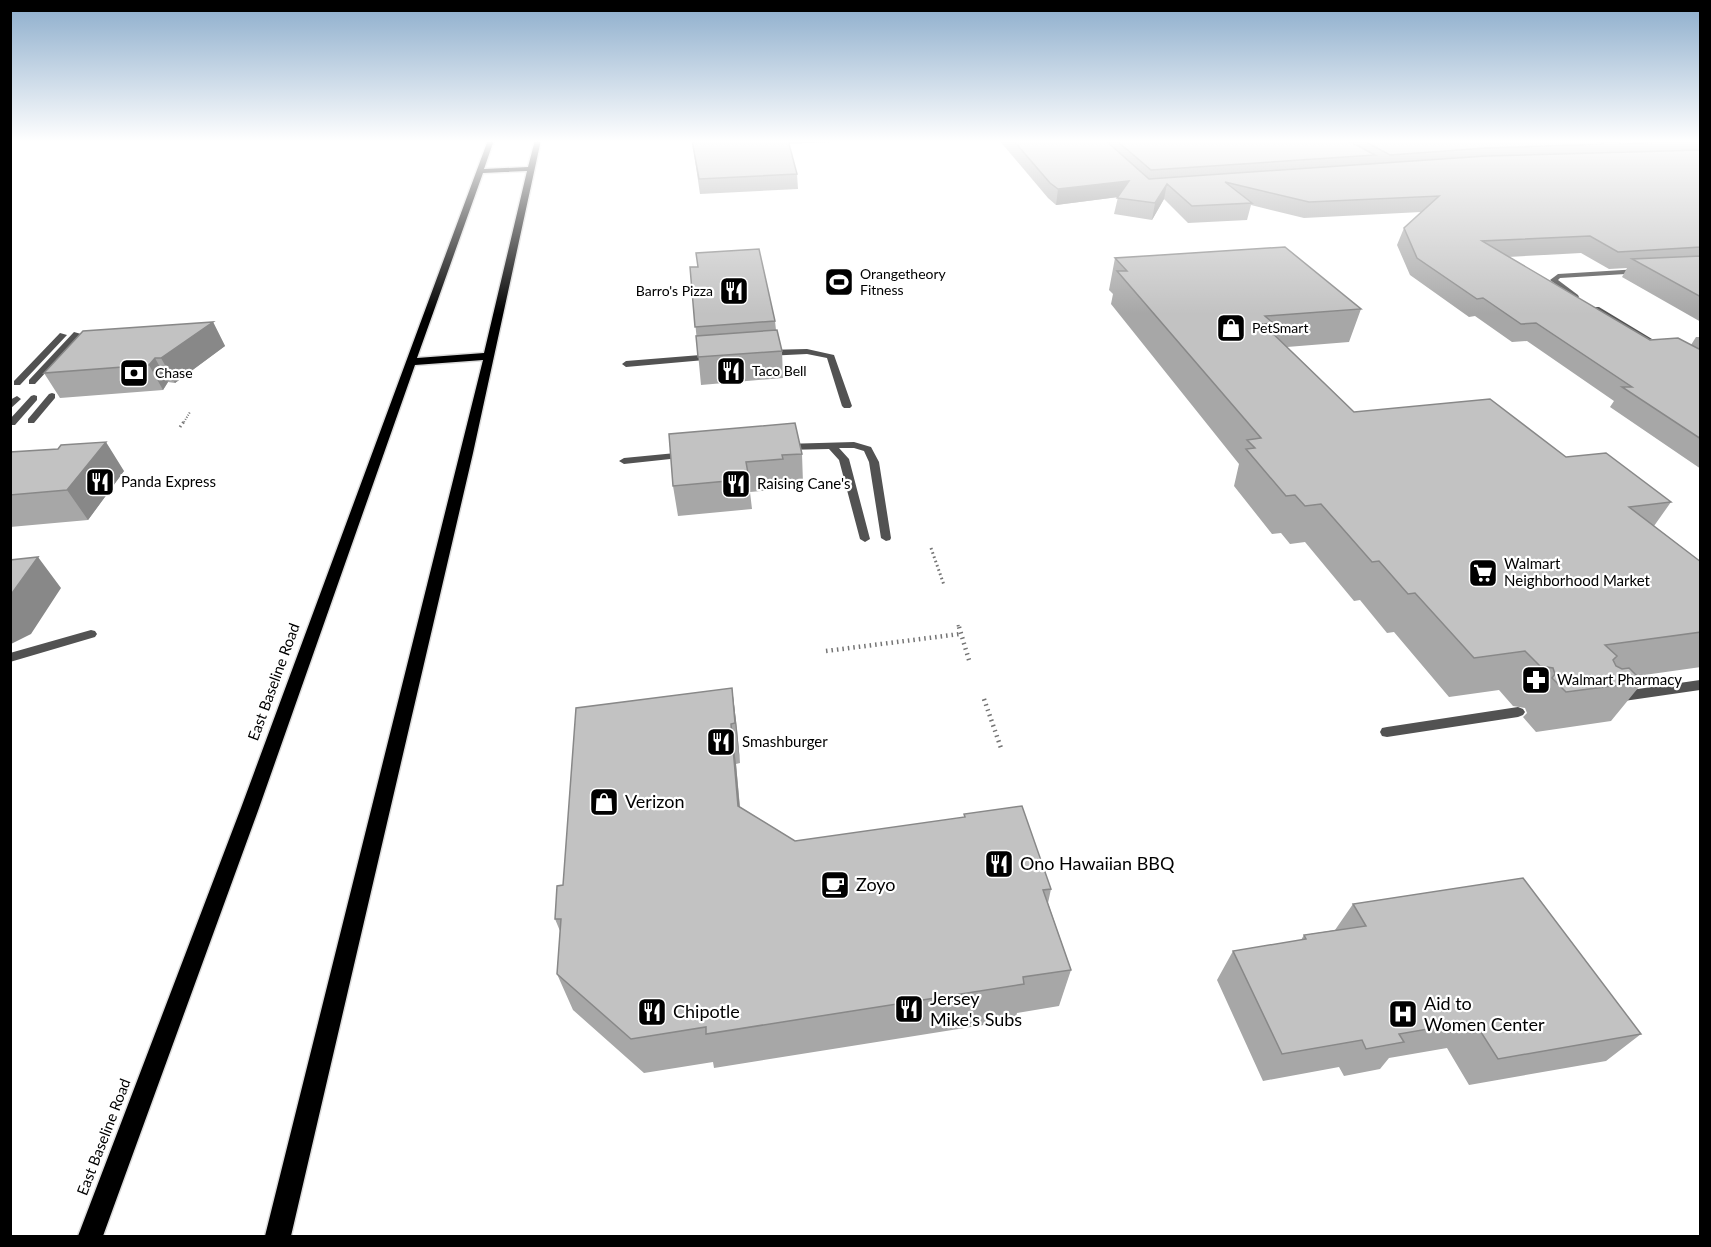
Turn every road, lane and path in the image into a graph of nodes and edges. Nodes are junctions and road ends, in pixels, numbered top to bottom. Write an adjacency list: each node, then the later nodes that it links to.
1 (470, 198): 10 (main road, East Baseline Road)
2 (524, 198): 8 (main road)
3 (1646, 271): 6 (street)
4 (77, 334): 12 (street)
5 (63, 335): 13 (street)
6 (1652, 342)
7 (754, 354): 16 (street)
8 (490, 356): 10 (main road); 42 (main road)
9 (719, 357): 11 (street)
10 (411, 362): 41 (main road, East Baseline Road)
11 (626, 364)
12 (33, 382)
13 (17, 383)
14 (51, 396): 18 (street)
15 (34, 398): 19 (street)
16 (848, 406)
17 (190, 412): 20 (path)
18 (31, 422)
19 (12, 423)
20 (180, 427)
21 (832, 446): 22 (street); 25 (street); 26 (street)
22 (778, 447)
23 (697, 454): 24 (street)
24 (624, 461)
25 (886, 537)
26 (865, 539)
27 (931, 548): 28 (path)
28 (944, 585)
29 (958, 625): 31 (path)
30 (92, 634): 33 (street)
31 (960, 634): 32 (path); 34 (path)
32 (826, 651)
33 (10, 658)
34 (969, 660)
35 (1701, 686): 37 (street)
36 (984, 699): 40 (path)
37 (1603, 699)
38 (1518, 712): 39 (street)
39 (1387, 732)
40 (1002, 751)
41 (90, 1236)
42 (278, 1236)

